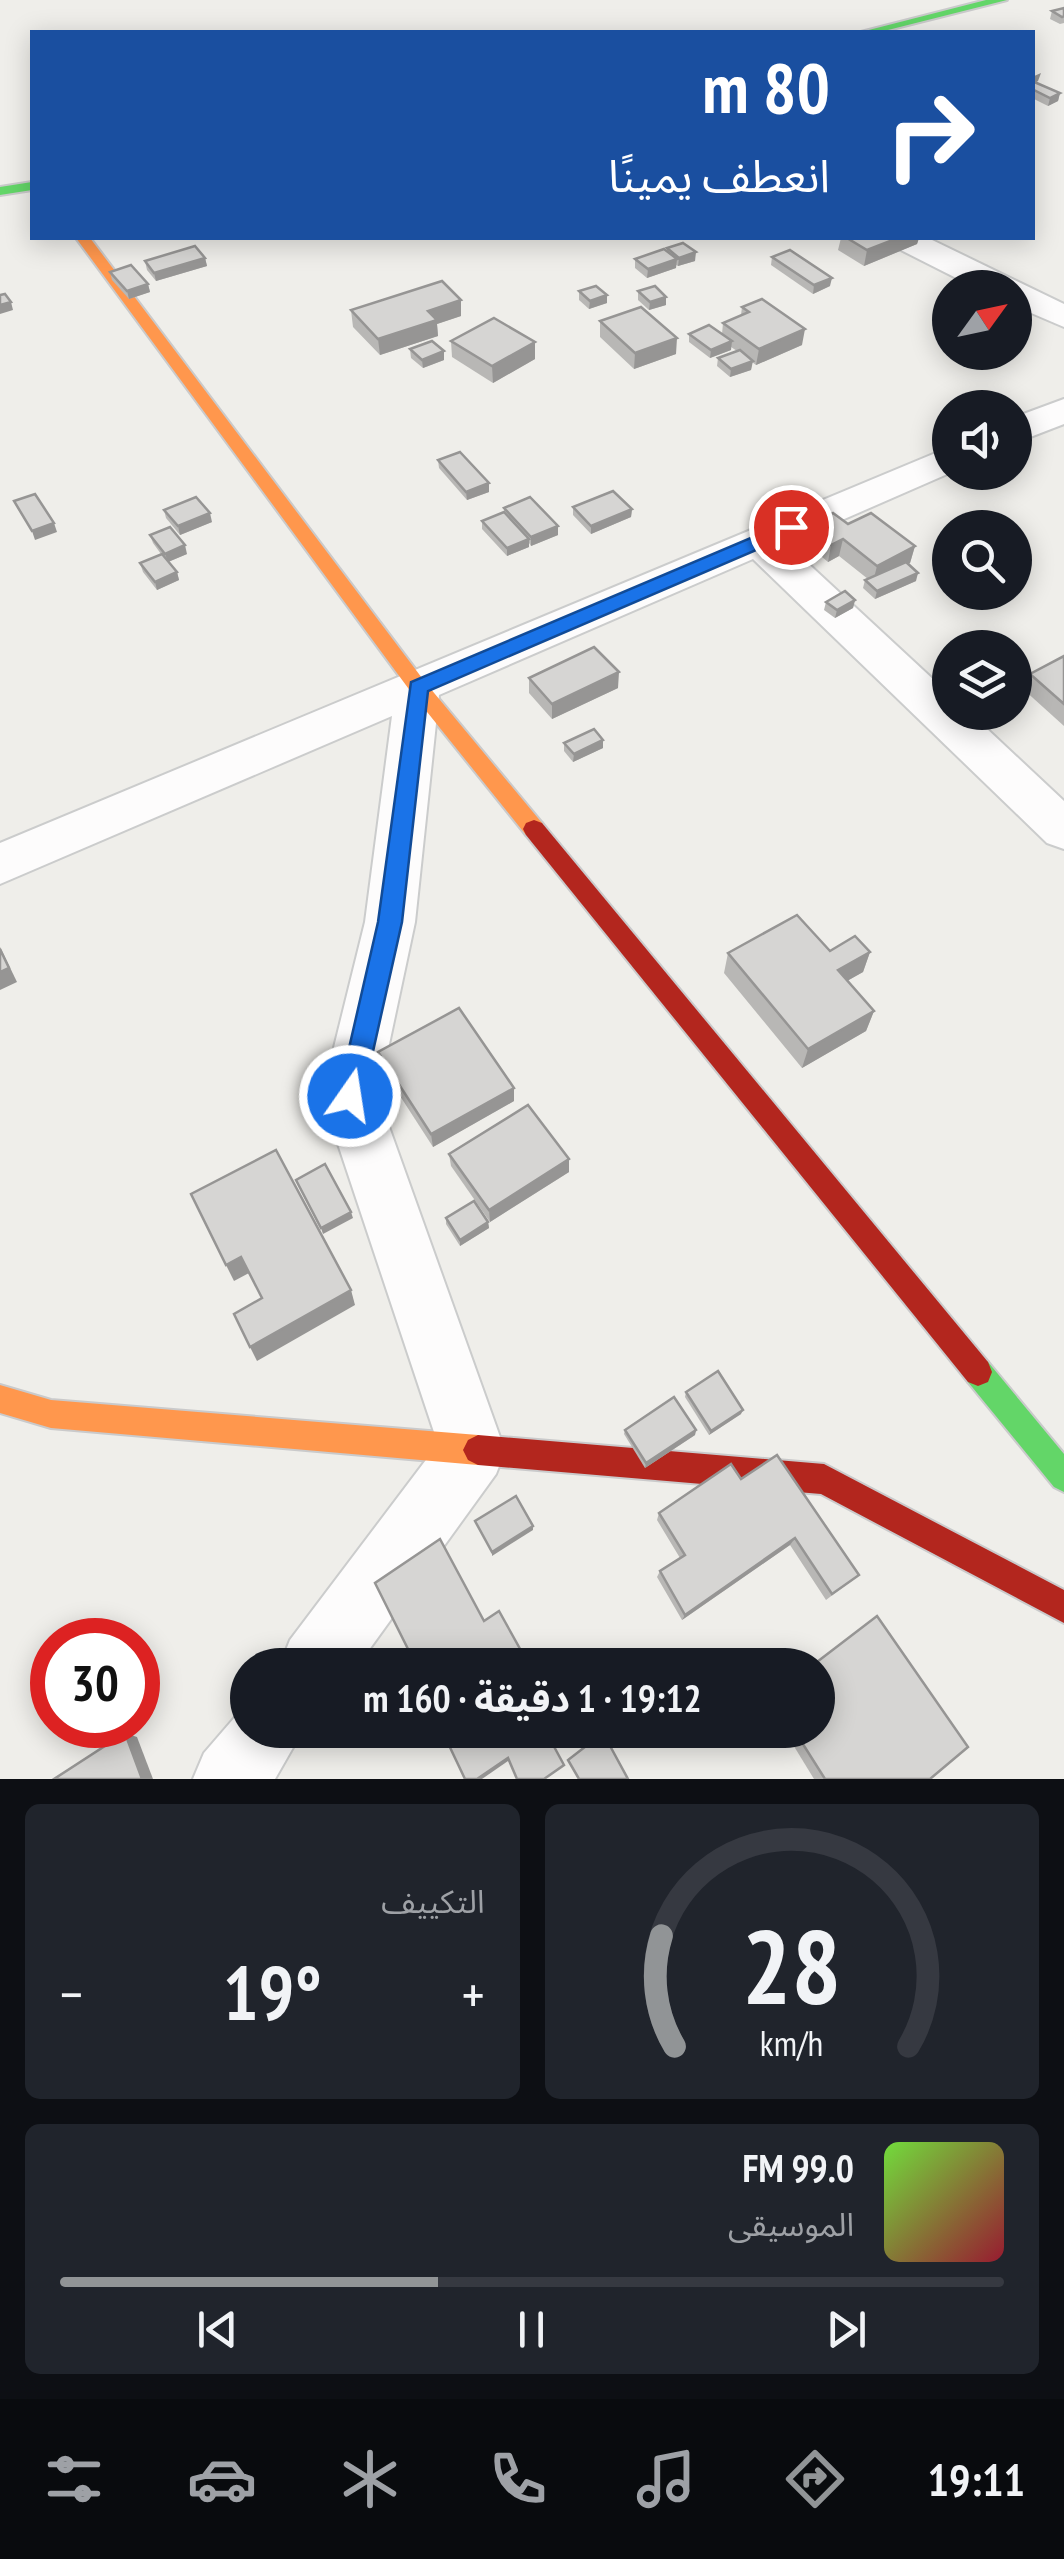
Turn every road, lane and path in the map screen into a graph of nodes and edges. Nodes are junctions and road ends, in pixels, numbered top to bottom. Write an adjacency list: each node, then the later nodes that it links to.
1 (1000, 0): 2 (street)
2 (875, 30)
3 (30, 186): 4 (street)
4 (0, 191)
5 (83, 240): 14 (street)
6 (907, 240): 7 (street)
7 (968, 270)
8 (1032, 301): 9 (street)
9 (1064, 317)
10 (1064, 410): 11 (street)
11 (1032, 424)
12 (932, 467): 13 (street)
13 (759, 541): 14 (street); 15 (street)
14 (418, 687): 16 (street); 18 (street); 19 (street)
15 (1064, 830)
16 (0, 864)
17 (0, 1399): 18 (street)
18 (474, 1452): 20 (street); 21 (street)
19 (1064, 1477)
20 (1064, 1607)
21 (328, 1648)
22 (253, 1748): 23 (street)
23 (230, 1779)

